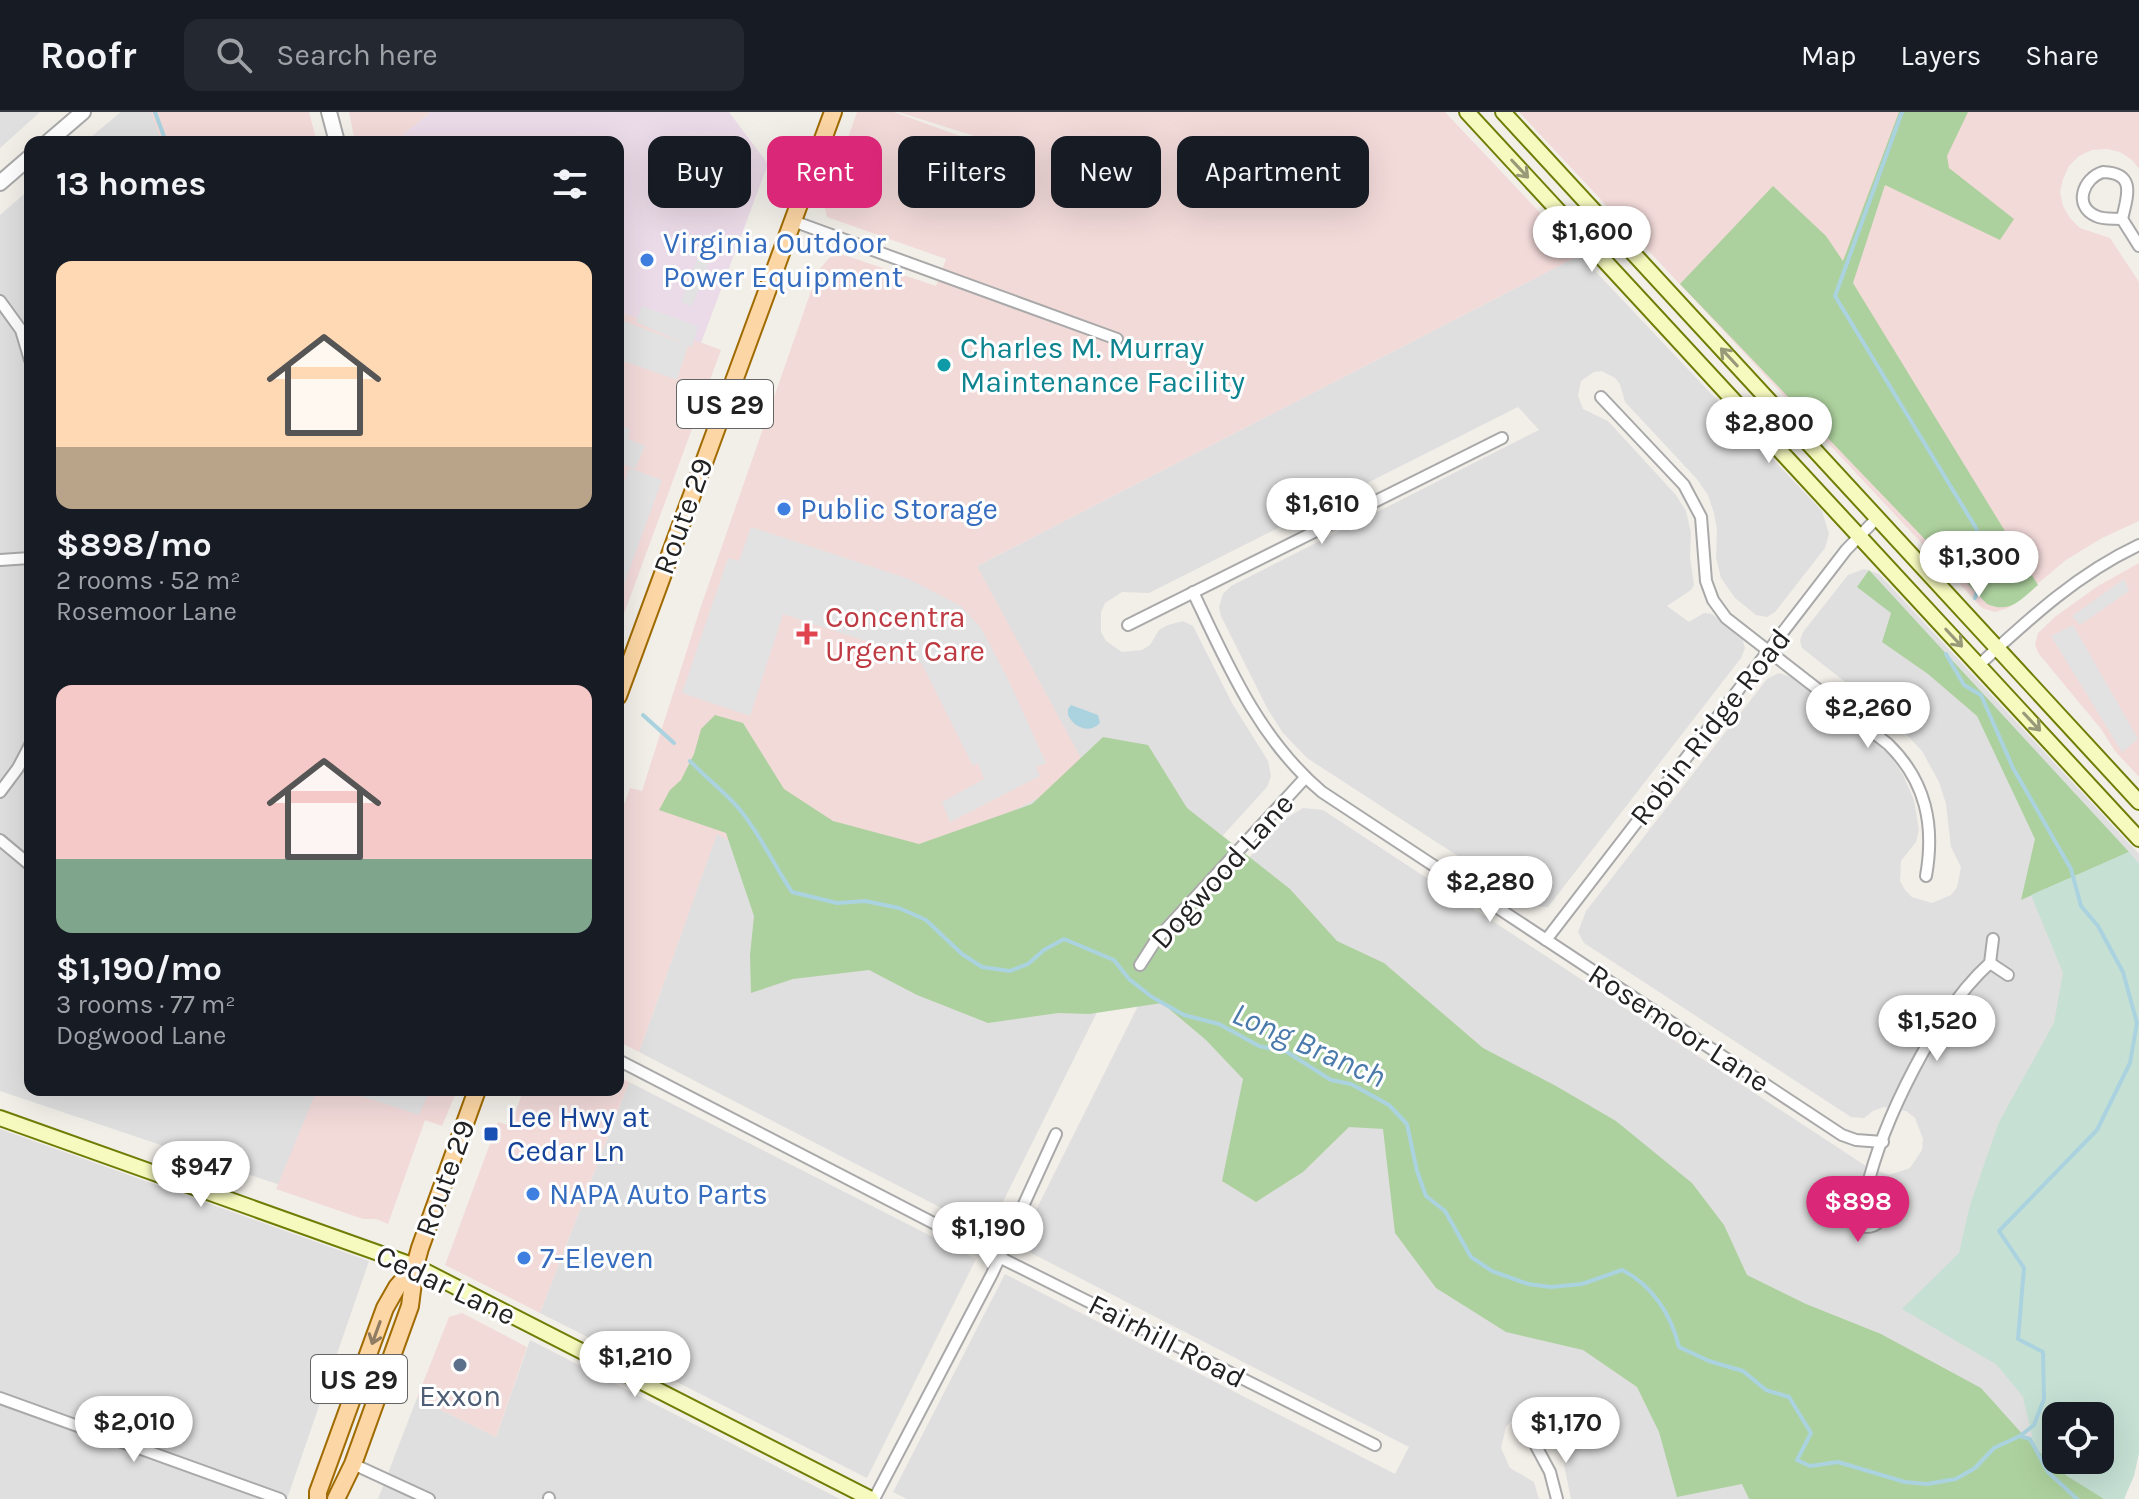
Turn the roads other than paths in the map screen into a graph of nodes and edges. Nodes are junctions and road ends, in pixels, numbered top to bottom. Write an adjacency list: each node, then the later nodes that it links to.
1 (83, 112): 6 (street)
2 (329, 112): 7 (street)
3 (833, 112): 11 (main road, Route 29 / US 29)
4 (1467, 112): 19 (main road, one-way to 19)
5 (1503, 112): 18 (main road, one-way to 5)
6 (55, 136)
7 (335, 136)
8 (24, 162): 9 (street)
9 (0, 183)
10 (2122, 219): 10 (street); 12 (street)
11 (793, 221): 15 (street); 28 (main road, Route 29 / US 29)
12 (2139, 246)
13 (0, 301): 14 (street)
14 (24, 339)
15 (1117, 339)
16 (1601, 397): 26 (street)
17 (1502, 438): 23 (street)
18 (1878, 517): 19 (street, Robin Ridge Road); 25 (main road)
19 (1859, 535): 26 (street, Robin Ridge Road); 27 (main road, one-way to 27)
20 (2139, 545): 25 (street)
21 (24, 558): 22 (street)
22 (0, 560)
23 (1193, 592): 24 (street); 30 (street, Rosemoor Lane)
24 (1128, 625)
25 (1998, 648): 27 (street); 32 (main road)
26 (1769, 652): 36 (street); 38 (street, Robin Ridge Road)
27 (1979, 665): 33 (main road, one-way to 33)
28 (624, 680)
29 (24, 756): 31 (street)
30 (1305, 778): 38 (street, Rosemoor Lane); 40 (street, Dogwood Lane)
31 (0, 792)
32 (2139, 802)
33 (2139, 839)
34 (0, 840): 35 (street)
35 (24, 860)
36 (1926, 876)
37 (1993, 939): 39 (street)
38 (1546, 940): 46 (street, Rosemoor Lane)
39 (1990, 963): 41 (street); 46 (street)
40 (1140, 965)
41 (2008, 975)
42 (624, 1063): 48 (street, Fairhill Road)
43 (475, 1096): 49 (main road, Route 29 / US 29)
44 (0, 1118): 49 (main road, Cedar Lane)
45 (1056, 1134): 48 (street)
46 (1883, 1142): 47 (street)
47 (1866, 1192)
48 (1000, 1257): 51 (street, Fairhill Road); 58 (street)
49 (415, 1266): 53 (main road, Route 29 / US 29); 55 (main road, Route 29 / US 29, one-way to 55); 58 (main road, Cedar Lane)
50 (0, 1398): 54 (street)
51 (1375, 1445)
52 (1536, 1446): 59 (street)
53 (353, 1464): 56 (main road, Route 29 / US 29); 57 (street)
54 (280, 1499)
55 (318, 1499)
56 (336, 1499)
57 (429, 1499)
58 (872, 1499)
59 (1557, 1499)

